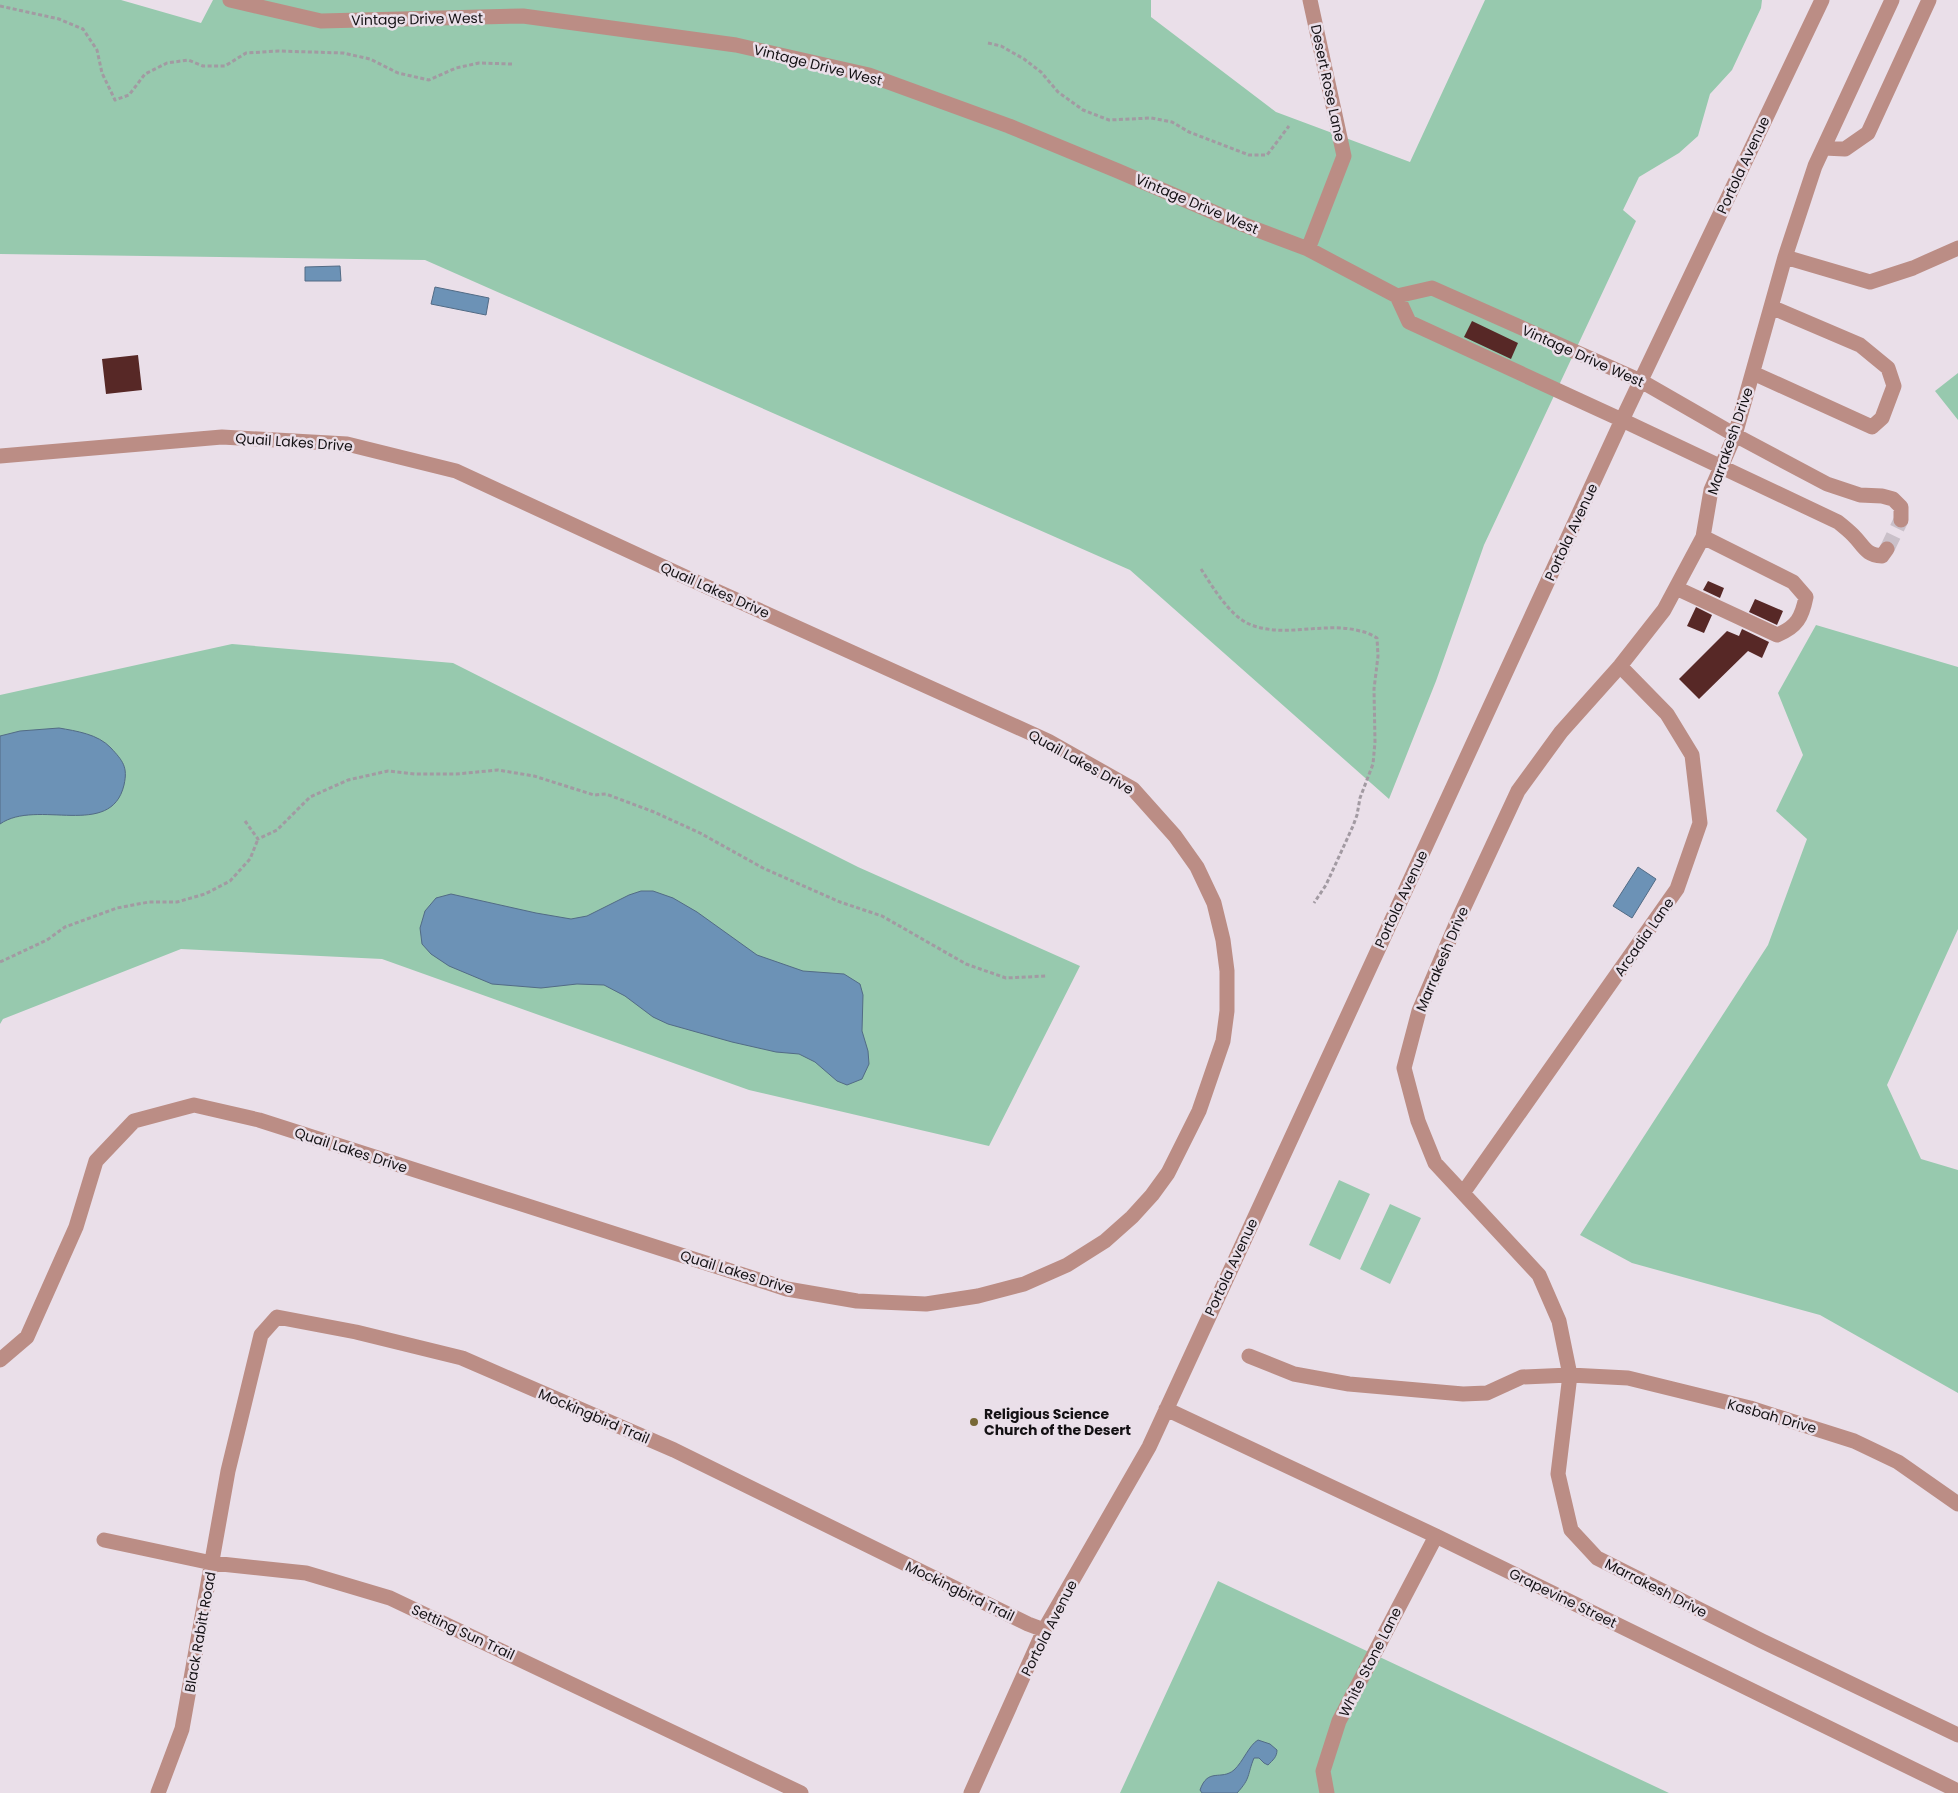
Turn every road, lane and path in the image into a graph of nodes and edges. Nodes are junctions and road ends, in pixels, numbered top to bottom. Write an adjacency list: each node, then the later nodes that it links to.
1 (230, 0): 12 (street, Vintage Drive West)
2 (1310, 0): 12 (street, Desert Rose Lane)
3 (1822, 0): 17 (street, Portola Avenue)
4 (1892, 0): 10 (street, Marrakesh Drive)
5 (1929, 0): 10 (street)
6 (0, 6): 8 (path)
7 (988, 43): 9 (path)
8 (512, 64)
9 (1288, 126)
10 (1824, 148): 13 (street, Marrakesh Drive)
11 (1958, 248): 13 (street)
12 (1308, 249): 14 (street, Vintage Drive West)
13 (1785, 257): 15 (street, Marrakesh Drive)
14 (1397, 296): 17 (street, Vintage Drive West); 18 (street)
15 (1771, 307): 16 (street, Marrakesh Drive); 16 (street)
16 (1753, 373): 19 (street, Marrakesh Drive)
17 (1641, 381): 18 (street, Portola Avenue); 19 (street, Vintage Drive West)
18 (1622, 420): 21 (street); 37 (street, Portola Avenue)
19 (1735, 435): 21 (street, Marrakesh Drive); 22 (street, Vintage Drive West)
20 (0, 456): 35 (street, Quail Lakes Drive)
21 (1720, 467): 23 (street, Marrakesh Drive); 24 (street)
22 (1901, 520)
23 (1703, 537): 26 (street, Marrakesh Drive); 26 (street)
24 (1887, 549)
25 (1201, 569): 30 (path)
26 (1676, 588): 27 (street, Marrakesh Drive)
27 (1620, 666): 33 (street, Marrakesh Drive); 33 (street, Arcadia Lane)
28 (245, 822): 29 (path)
29 (258, 839): 31 (path); 32 (path)
30 (1314, 903)
31 (0, 962)
32 (1046, 976)
33 (1463, 1192): 36 (street, Marrakesh Drive)
34 (1248, 1356): 36 (street, Kasbah Drive)
35 (0, 1360)
36 (1570, 1375): 39 (street, Kasbah Drive); 44 (street, Marrakesh Drive)
37 (1166, 1409): 40 (street, Grapevine Street); 43 (street, Portola Avenue)
38 (228, 1471): 42 (street, Black Rabitt Road); 43 (street, Mockingbird Trail)
39 (1958, 1504)
40 (1436, 1536): 45 (street, Grapevine Street); 49 (street, White Stone Lane)
41 (104, 1540): 42 (street, Setting Sun Trail)
42 (212, 1564): 46 (street, Black Rabitt Road); 47 (street, Setting Sun Trail)
43 (1044, 1630): 48 (street, Portola Avenue)
44 (1958, 1735)
45 (1958, 1790)
46 (159, 1791)
47 (801, 1793)
48 (971, 1793)
49 (1327, 1793)

